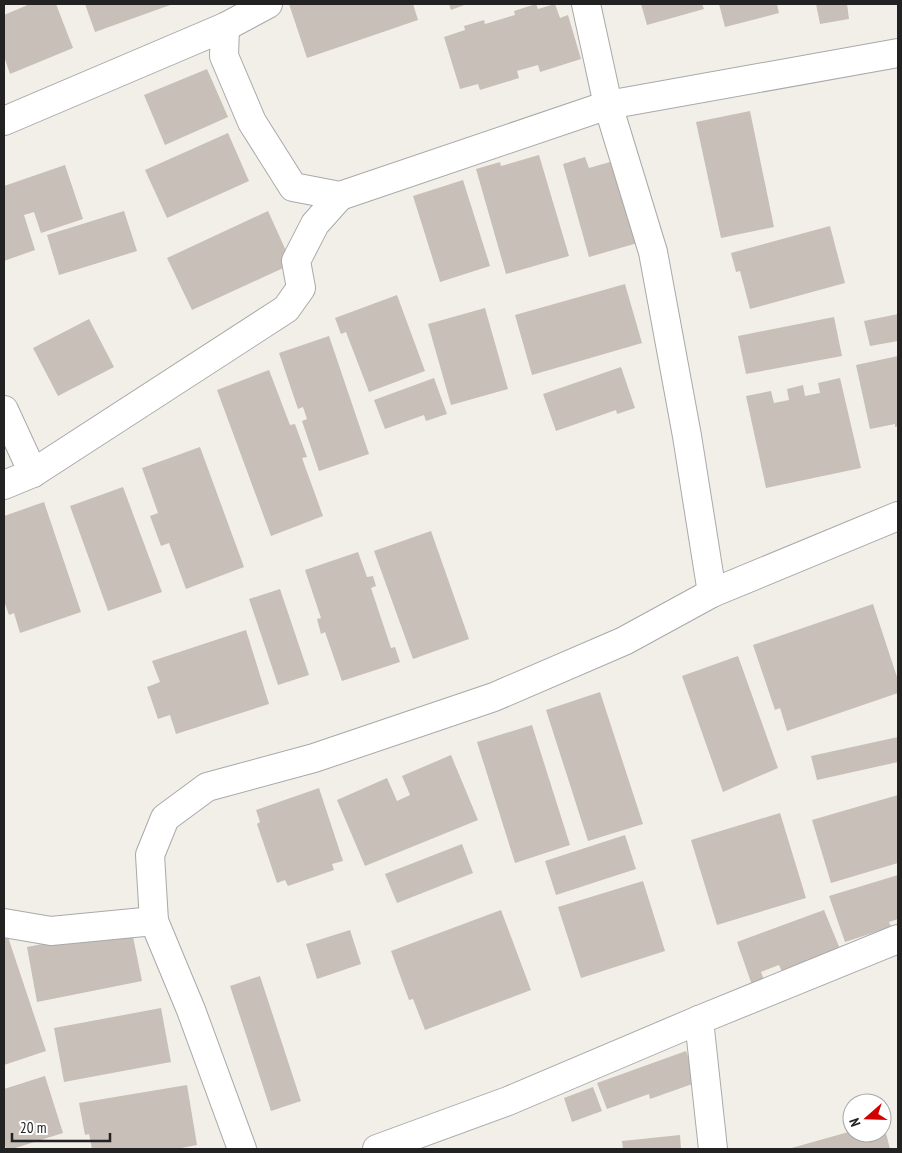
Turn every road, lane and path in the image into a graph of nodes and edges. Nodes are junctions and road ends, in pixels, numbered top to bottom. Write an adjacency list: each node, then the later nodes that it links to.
1 (268, 4): 3 (street)
2 (586, 4): 5 (street)
3 (225, 27): 6 (street); 7 (street)
4 (898, 53): 5 (street)
5 (608, 105): 7 (street); 12 (street)
6 (4, 122)
7 (340, 196): 9 (street)
8 (4, 410): 9 (street)
9 (33, 473): 10 (street)
10 (4, 485)
11 (898, 516): 12 (street)
12 (712, 594): 13 (street)
13 (154, 921): 14 (street); 17 (street)
14 (4, 922)
15 (898, 940): 16 (street)
16 (699, 1020): 18 (street); 19 (street)
17 (242, 1149)
18 (377, 1149)
19 (713, 1149)

